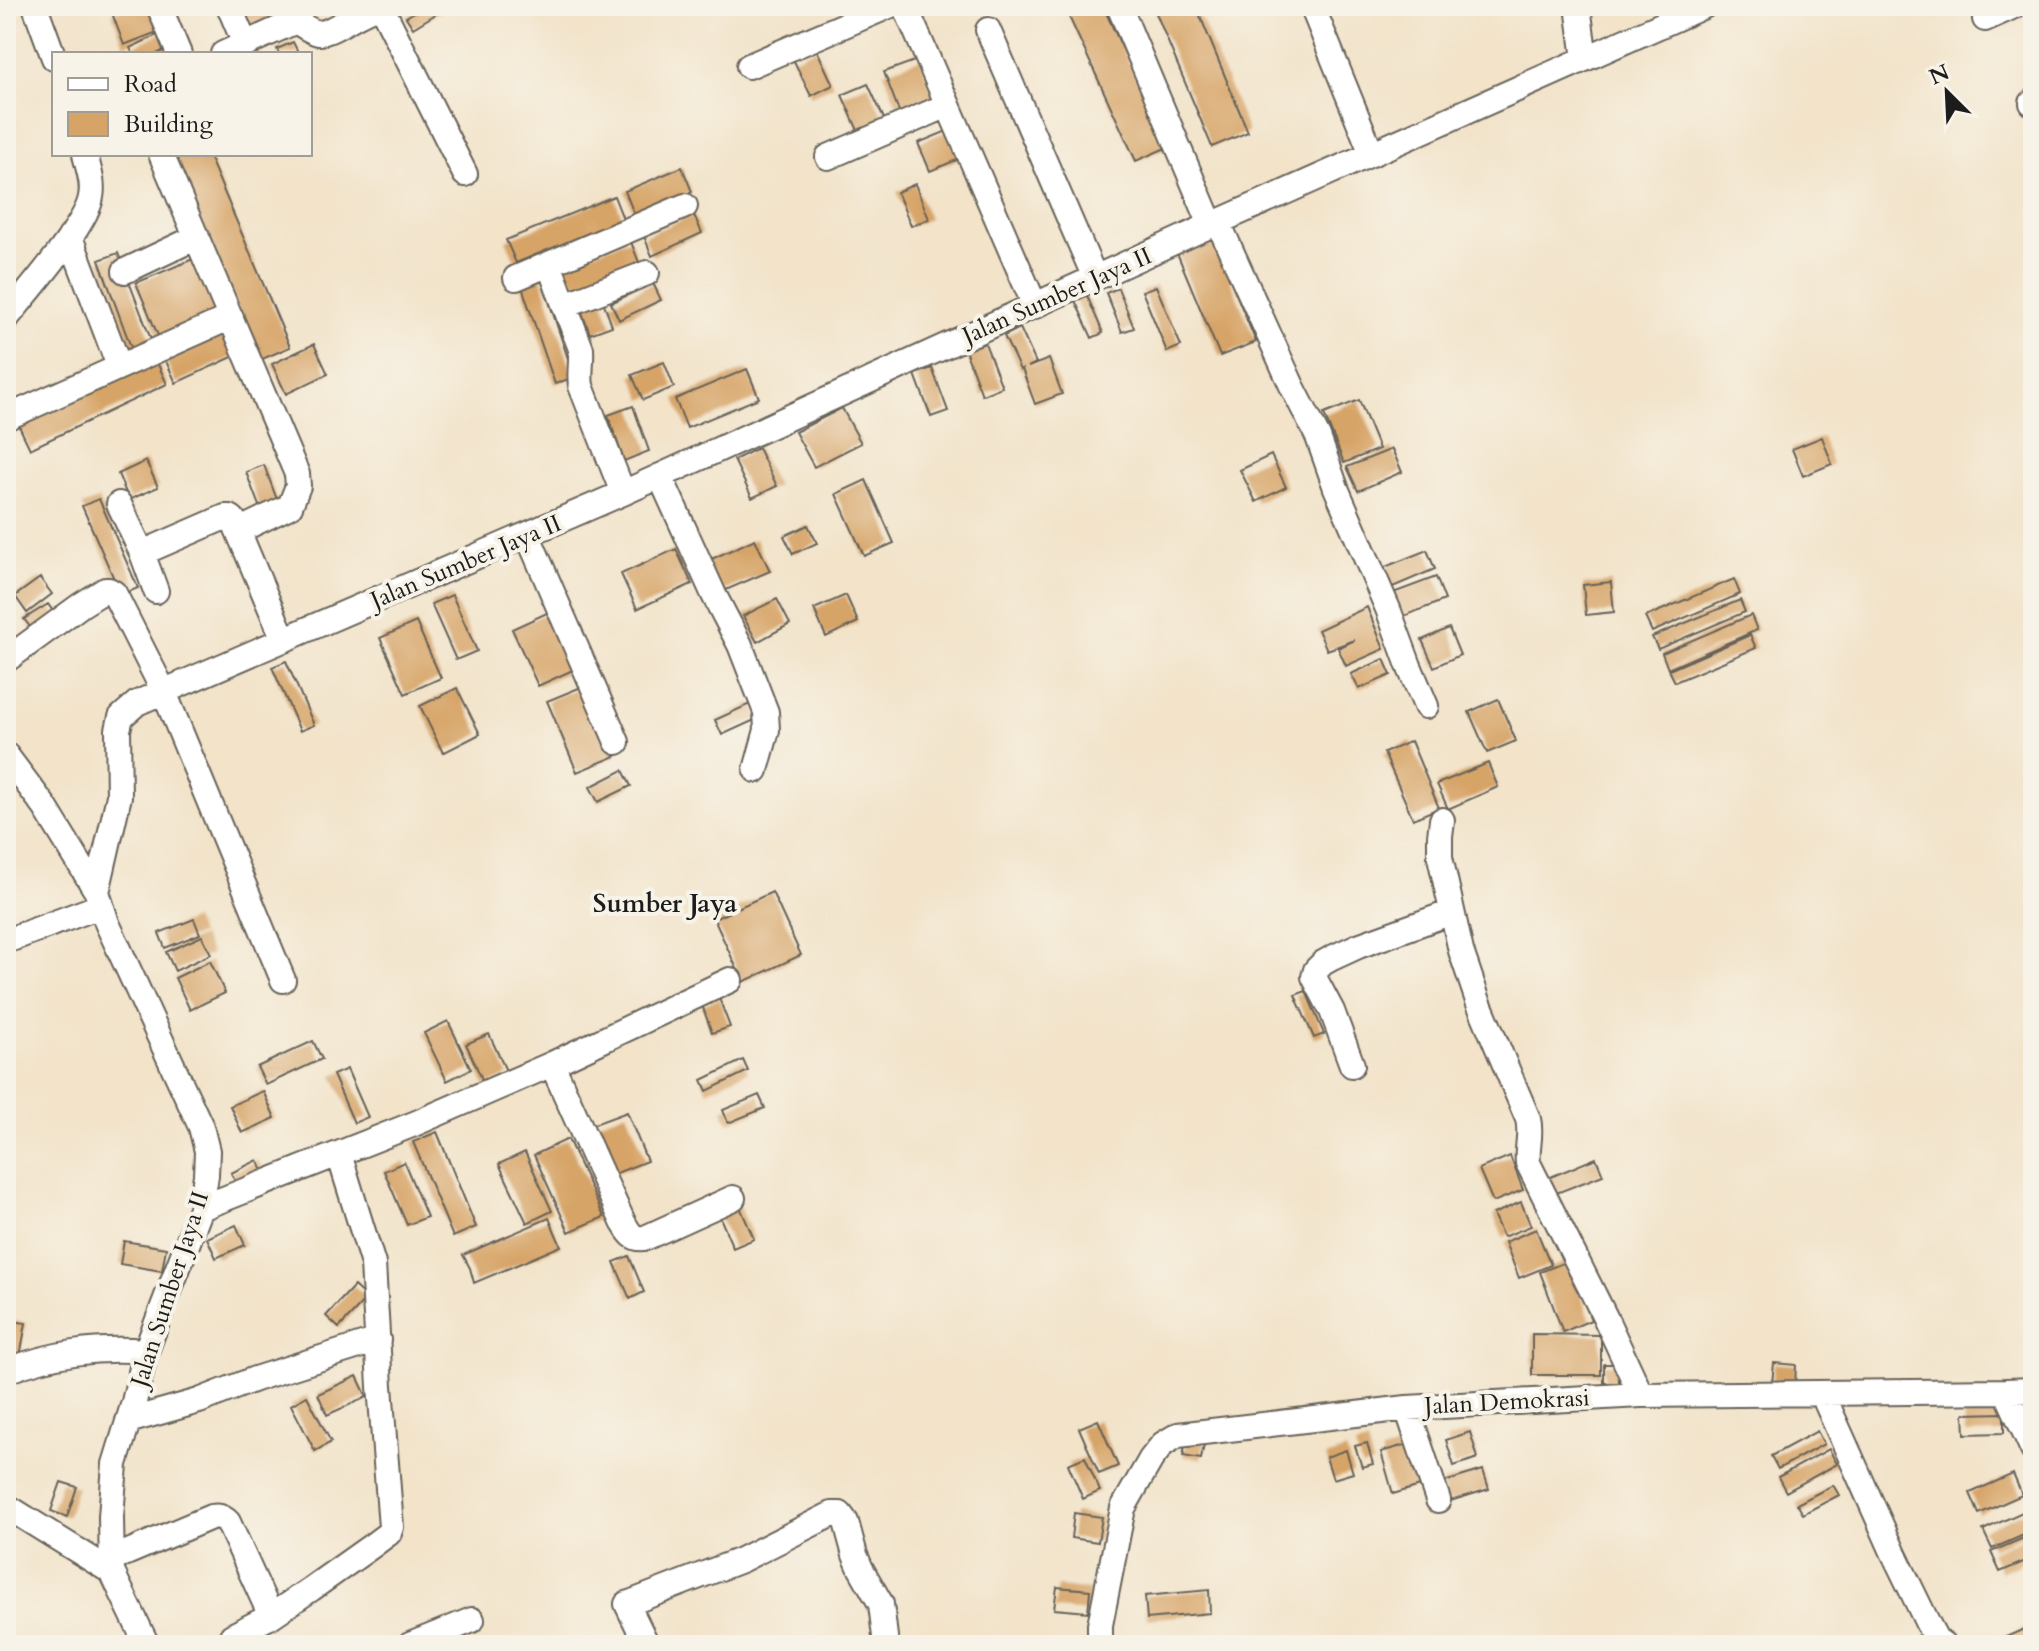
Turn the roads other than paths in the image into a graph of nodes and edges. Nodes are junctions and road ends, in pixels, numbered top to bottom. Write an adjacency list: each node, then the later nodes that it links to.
1 (35, 6): 15 (street)
2 (159, 6): 14 (street)
3 (229, 6): 13 (street)
4 (889, 6): 17 (street)
5 (905, 6): 18 (street)
6 (1119, 6): 25 (street)
7 (1312, 6): 19 (street)
8 (1578, 6): 16 (street)
9 (1704, 6): 16 (street, Jalan Sumber Jaya II)
10 (2014, 6): 11 (street)
11 (1985, 19)
12 (988, 30): 32 (street)
13 (234, 49): 23 (street)
14 (178, 52)
15 (52, 53)
16 (1585, 59): 19 (street, Jalan Sumber Jaya II)
17 (749, 66)
18 (948, 105): 22 (street); 34 (street)
19 (1372, 154): 25 (street, Jalan Sumber Jaya II)
20 (86, 156): 26 (street)
21 (162, 156): 27 (street)
22 (828, 157)
23 (465, 174)
24 (685, 206): 28 (street)
25 (1215, 224): 32 (street, Jalan Sumber Jaya II); 49 (street)
26 (70, 237): 36 (street); 37 (street)
27 (197, 237): 29 (street); 35 (street)
28 (549, 264): 31 (street); 33 (street)
29 (125, 271)
30 (647, 273): 33 (street)
31 (516, 278)
32 (1095, 278): 34 (street, Jalan Sumber Jaya II)
33 (565, 305): 40 (street)
34 (1035, 306): 39 (street, Jalan Sumber Jaya II)
35 (231, 317): 37 (street); 42 (street)
36 (6, 319)
37 (119, 366): 38 (street)
38 (8, 417)
39 (660, 476): 40 (street, Jalan Sumber Jaya II); 52 (street)
40 (623, 493): 43 (street, Jalan Sumber Jaya II)
41 (119, 504): 44 (street)
42 (238, 531): 44 (street); 46 (street)
43 (528, 536): 46 (street, Jalan Sumber Jaya II); 50 (street)
44 (142, 553): 45 (street)
45 (156, 591)
46 (284, 640): 48 (street, Jalan Sumber Jaya II)
47 (6, 660): 48 (street)
48 (164, 692): 54 (street, Jalan Sumber Jaya II); 57 (street)
49 (1426, 706)
50 (617, 742)
51 (6, 755): 54 (street)
52 (756, 770)
53 (1442, 820): 55 (street)
54 (99, 899): 56 (street); 63 (street, Jalan Sumber Jaya II)
55 (1452, 912): 60 (street); 70 (street)
56 (6, 941)
57 (283, 980)
58 (730, 980): 59 (street)
59 (552, 1064): 61 (street); 62 (street)
60 (1352, 1065)
61 (339, 1154): 63 (street); 64 (street)
62 (733, 1198)
63 (201, 1208): 65 (street, Jalan Sumber Jaya II)
64 (378, 1340): 72 (street); 77 (street)
65 (146, 1351): 66 (street); 72 (street, Jalan Sumber Jaya II)
66 (6, 1371)
67 (2033, 1390): 68 (street, Jalan Demokrasi)
68 (2006, 1391): 69 (street, Jalan Demokrasi); 73 (street)
69 (1822, 1393): 70 (street, Jalan Demokrasi); 85 (street)
70 (1641, 1395): 71 (street, Jalan Demokrasi)
71 (1407, 1408): 74 (street); 84 (street, Jalan Demokrasi)
72 (128, 1421): 76 (street, Jalan Sumber Jaya II)
73 (2033, 1450)
74 (1438, 1500)
75 (6, 1506): 76 (street)
76 (112, 1565): 77 (street); 80 (street, Jalan Sumber Jaya II)
77 (271, 1616): 79 (street)
78 (472, 1620): 81 (street)
79 (232, 1636)
80 (147, 1645)
81 (410, 1645)
82 (647, 1645): 83 (street)
83 (886, 1645)
84 (1100, 1645)
85 (1944, 1645)

